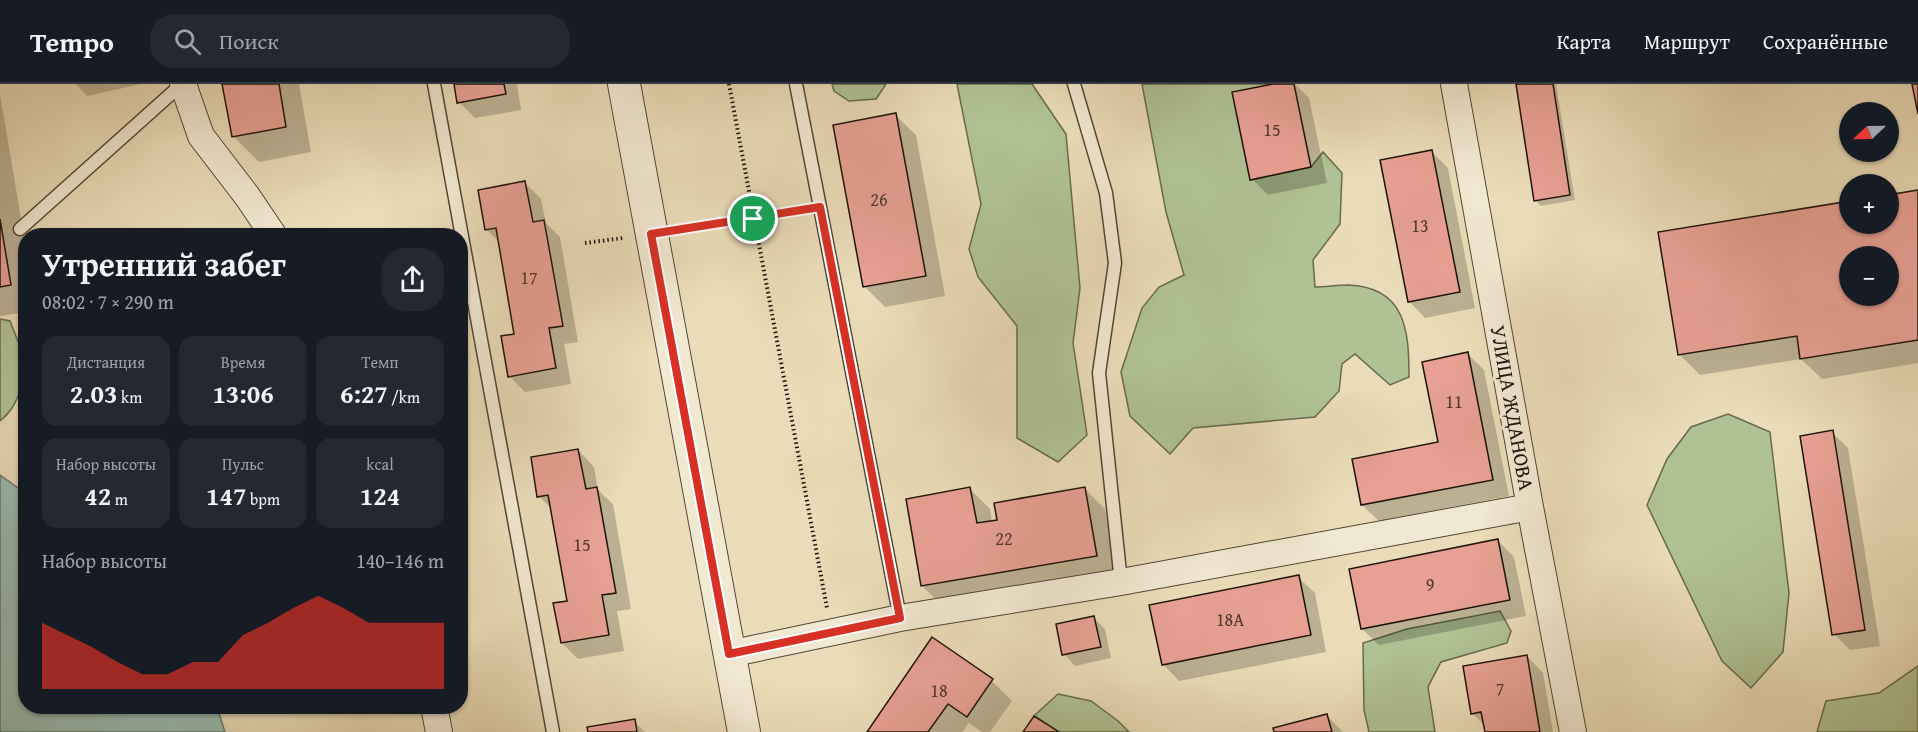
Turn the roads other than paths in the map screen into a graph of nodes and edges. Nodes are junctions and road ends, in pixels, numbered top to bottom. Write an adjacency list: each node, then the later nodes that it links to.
1 (183, 84): 7 (lane); 8 (street)
2 (434, 84): 9 (lane)
3 (624, 84): 14 (street)
4 (796, 84): 13 (lane)
5 (1074, 84): 12 (lane)
6 (1454, 84): 11 (street, УЛИЦА ЖДАНОВА)
7 (21, 228)
8 (269, 228)
9 (460, 228)
10 (468, 269): 17 (lane)
11 (1530, 507): 12 (street); 19 (street, УЛИЦА ЖДАНОВА)
12 (1121, 582): 13 (street)
13 (900, 618): 14 (street)
14 (729, 654): 18 (street)
15 (436, 714): 16 (street)
16 (439, 732)
17 (553, 732)
18 (744, 732)
19 (1573, 732)

